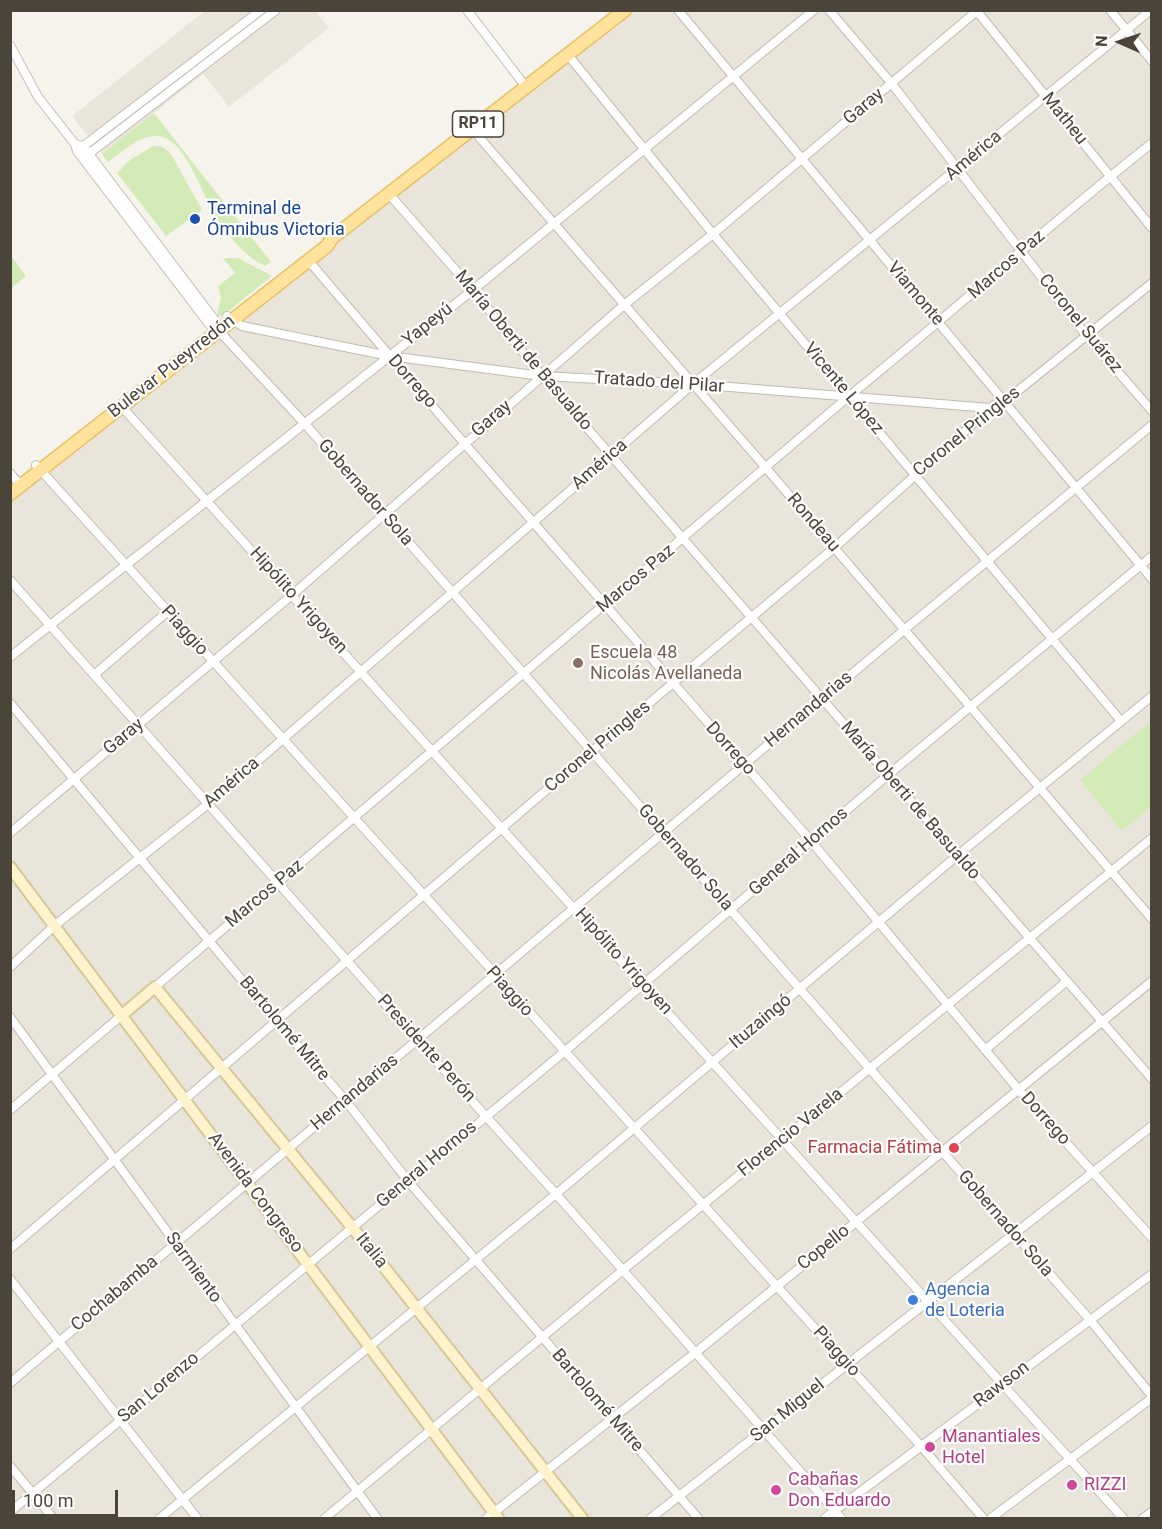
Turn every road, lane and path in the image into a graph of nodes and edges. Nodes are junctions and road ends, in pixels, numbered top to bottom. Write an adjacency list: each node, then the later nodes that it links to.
1 (261, 10): 12 (street)
2 (276, 10): 14 (street)
3 (467, 10): 19 (street)
4 (625, 10): 15 (main road, Bulevar Pueyrredón / RP11)
5 (678, 10): 17 (street, Viamonte)
6 (814, 10): 17 (street, Yapeyú)
7 (829, 10): 18 (street, Coronel Suárez)
8 (1110, 10): 11 (street)
9 (1151, 10): 11 (street, América)
10 (977, 11): 18 (street, Garay); 20 (street, Matheu)
11 (1126, 30): 16 (street); 20 (street, América)
12 (223, 39): 14 (street); 21 (street)
13 (10, 45): 25 (street, Gobernador Sola)
14 (229, 47): 22 (street)
15 (568, 55): 19 (main road, Bulevar Pueyrredón / RP11); 26 (street, Vicente López)
16 (1152, 61)
17 (734, 77): 26 (street, Yapeyú); 28 (street, Viamonte)
18 (892, 84): 28 (street, Garay); 29 (street, Coronel Suárez)
19 (526, 87): 23 (main road, Bulevar Pueyrredón / RP11)
20 (1046, 97): 29 (street, América); 30 (street, Matheu)
21 (140, 103): 22 (street); 25 (street)
22 (145, 110): 27 (street)
23 (472, 129): 31 (main road, Bulevar Pueyrredón / RP11); 32 (street, Rondeau)
24 (1152, 143): 30 (street, Marcos Paz)
25 (78, 147): 27 (street, Gobernador Sola)
26 (645, 149): 32 (street, Yapeyú); 34 (street, Vicente López)
27 (85, 156): 43 (street, Gobernador Sola)
28 (802, 159): 34 (street, Garay); 36 (street, Viamonte)
29 (957, 170): 36 (street, América); 37 (street, Coronel Suárez)
30 (1110, 176): 33 (street, Matheu); 37 (street, Marcos Paz)
31 (389, 194): 35 (main road, Bulevar Pueyrredón / RP11); 40 (street, María Oberti de Basualdo)
32 (554, 223): 40 (street, Yapeyú); 41 (street, Rondeau)
33 (1152, 228)
34 (713, 234): 41 (street, Garay); 42 (street, Vicente López)
35 (332, 238): 38 (main road, Bulevar Pueyrredón / RP11); 43 (main road, Bulevar Pueyrredón / RP11)
36 (870, 240): 42 (street, América); 44 (street, Viamonte)
37 (1022, 251): 44 (street, Marcos Paz); 45 (street, Coronel Suárez)
38 (308, 260): 43 (main road, Bulevar Pueyrredón / RP11); 46 (street, Dorrego)
39 (1152, 283): 45 (street, Coronel Pringles)
40 (472, 291): 46 (street, Yapeyú); 47 (street, María Oberti de Basualdo)
41 (624, 305): 47 (street, Garay); 48 (street, Rondeau)
42 (780, 313): 48 (street, América); 49 (street, Vicente López)
43 (221, 323): 46 (street, Tratado del Pilar); 51 (main road, Bulevar Pueyrredón / RP11); 54 (street, Gobernador Sola); 58 (main road, Bulevar Pueyrredón / RP11)
44 (939, 323): 49 (street, Marcos Paz); 50 (street, Viamonte)
45 (1086, 335): 50 (street, Coronel Pringles); 53 (street, Coronel Suárez)
46 (389, 356): 47 (street, Tratado del Pilar); 54 (street, Yapeyú); 56 (street, Dorrego)
47 (542, 376): 48 (street, Tratado del Pilar); 56 (street, Garay); 57 (street, María Oberti de Basualdo)
48 (693, 384): 49 (street, Tratado del Pilar); 57 (street, América); 59 (street, Rondeau)
49 (848, 397): 52 (street, Tratado del Pilar); 59 (street, Marcos Paz); 60 (street, Vicente López)
50 (1004, 402): 52 (street, Coronel Pringles); 62 (street, Viamonte)
51 (122, 406): 58 (main road, Bulevar Pueyrredón / RP11); 64 (street, Hipólito Yrigoyen)
52 (990, 408): 60 (street, Coronel Pringles)
53 (1152, 411)
54 (305, 424): 64 (street, Yapeyú); 65 (street, Gobernador Sola)
55 (1152, 425): 62 (street, Hernandarias)
56 (464, 443): 65 (street, Garay); 66 (street, Dorrego)
57 (611, 455): 66 (street, América); 67 (street, María Oberti de Basualdo)
58 (38, 468): 61 (main road, Bulevar Pueyrredón / RP11); 72 (street, Piaggio)
59 (766, 468): 67 (street, Marcos Paz); 68 (street, Rondeau)
60 (915, 474): 68 (street, Coronel Pringles); 70 (street, Vicente López)
61 (15, 481): 63 (main road, Bulevar Pueyrredón / RP11)
62 (1075, 487): 70 (street, Hernandarias); 71 (street, Viamonte)
63 (10, 494)
64 (206, 500): 72 (street, Yapeyú); 76 (street, Hipólito Yrigoyen)
65 (383, 513): 75 (street, Gobernador Sola); 76 (street, Garay)
66 (534, 522): 75 (street, América); 77 (street, Dorrego)
67 (683, 538): 77 (street, Marcos Paz); 79 (street, María Oberti de Basualdo)
68 (834, 548): 79 (street, Coronel Pringles); 81 (street, Rondeau)
69 (1152, 556): 71 (street, General Hornos)
70 (987, 561): 81 (street, Hernandarias); 82 (street, Vicente López)
71 (1140, 565): 73 (street, Viamonte); 82 (street, General Hornos)
72 (125, 566): 78 (street, Piaggio); 80 (street, Yapeyú)
73 (1152, 579)
74 (10, 580): 80 (street, Presidente Perón)
75 (453, 593): 85 (street, América); 86 (street, Gobernador Sola)
76 (292, 595): 84 (street, Garay); 85 (street, Hipólito Yrigoyen)
77 (605, 604): 86 (street, Marcos Paz); 88 (street, Dorrego)
78 (167, 612): 84 (street, Piaggio); 87 (street)
79 (752, 617): 88 (street, Coronel Pringles); 90 (street, María Oberti de Basualdo)
80 (50, 626): 83 (street, Yapeyú); 87 (street, Presidente Perón)
81 (904, 630): 90 (street, Hernandarias); 92 (street, Rondeau)
82 (1052, 639): 92 (street, General Hornos); 93 (street, Vicente López)
83 (10, 657)
84 (212, 662): 94 (street, Garay); 95 (street, Piaggio)
85 (361, 672): 95 (street, América); 96 (street, Hipólito Yrigoyen)
86 (524, 674): 96 (street, Marcos Paz); 97 (street, Gobernador Sola)
87 (94, 675): 94 (street, Presidente Perón)
88 (672, 683): 97 (street, Coronel Pringles); 98 (street, Dorrego)
89 (1152, 696): 93 (street, Ituzaingó)
90 (822, 699): 98 (street, Hernandarias); 99 (street, María Oberti de Basualdo)
91 (10, 703): 100 (street, Bartolomé Mitre)
92 (970, 708): 99 (street, General Hornos); 101 (street, Rondeau)
93 (1121, 721): 101 (street, Ituzaingó)
94 (138, 725): 100 (street, Garay); 102 (street, Presidente Perón)
95 (282, 740): 102 (street, América); 103 (street, Piaggio)
96 (433, 751): 103 (street, Marcos Paz); 104 (street, Hipólito Yrigoyen)
97 (592, 751): 104 (street, Coronel Pringles); 106 (street, Gobernador Sola)
98 (745, 765): 106 (street, Hernandarias); 108 (street, Dorrego)
99 (888, 775): 108 (street, General Hornos); 109 (street, María Oberti de Basualdo)
100 (73, 780): 105 (street, Garay); 110 (street, Bartolomé Mitre)
101 (1040, 788): 109 (street, Ituzaingó); 112 (street, Rondeau)
102 (208, 804): 110 (street, América); 113 (street, Presidente Perón)
103 (353, 819): 113 (street, Marcos Paz); 114 (street, Piaggio)
104 (502, 828): 114 (street, Coronel Pringles); 115 (street, Hipólito Yrigoyen)
105 (10, 833)
106 (664, 834): 115 (street, Hernandarias); 116 (street, Gobernador Sola)
107 (1152, 838): 112 (street, Florencio Varela)
108 (811, 841): 116 (street, General Hornos); 118 (street, Dorrego)
109 (958, 855): 118 (street, Ituzaingó); 120 (street, María Oberti de Basualdo)
110 (140, 858): 119 (street, América); 121 (street, Bartolomé Mitre)
111 (10, 867): 119 (street, Avenida Congreso)
112 (1110, 871): 117 (street, Rondeau); 120 (street, Florencio Varela)
113 (278, 883): 121 (street, Marcos Paz); 122 (street, Presidente Perón)
114 (423, 896): 122 (street, Coronel Pringles); 124 (street, Piaggio)
115 (575, 909): 124 (street, Hernandarias); 127 (street, Hipólito Yrigoyen)
116 (731, 910): 127 (street, General Hornos); 129 (street, Gobernador Sola)
117 (1152, 919)
118 (879, 922): 129 (street, Ituzaingó); 130 (street, Dorrego)
119 (54, 926): 123 (street, América); 131 (street, Avenida Congreso)
120 (1029, 938): 125 (street, María Oberti de Basualdo); 130 (street, Florencio Varela)
121 (210, 941): 128 (street, Marcos Paz); 134 (street, Bartolomé Mitre)
122 (347, 962): 134 (street, Coronel Pringles); 135 (street, Presidente Perón)
123 (10, 968)
124 (495, 975): 135 (street, Hernandarias); 137 (street, Piaggio)
125 (1067, 981): 133 (street, María Oberti de Basualdo); 136 (street)
126 (1152, 981): 133 (street, Copello)
127 (643, 985): 137 (street, General Hornos); 138 (street, Hipólito Yrigoyen)
128 (155, 987): 131 (street, Marcos Paz); 139 (street, Italia)
129 (800, 989): 138 (street, Ituzaingó); 140 (street, Gobernador Sola)
130 (947, 1005): 136 (street, Dorrego); 140 (street, Florencio Varela)
131 (121, 1016): 141 (street); 144 (street, Avenida Congreso)
132 (10, 1017): 141 (street, Sarmiento)
133 (1101, 1021): 142 (street, María Oberti de Basualdo); 143 (street, Copello)
134 (277, 1022): 139 (street, Coronel Pringles); 145 (street, Bartolomé Mitre)
135 (417, 1040): 145 (street, Hernandarias); 147 (street, Presidente Perón)
136 (985, 1050): 143 (street, Dorrego)
137 (564, 1052): 147 (street, General Hornos); 149 (street, Piaggio)
138 (712, 1062): 149 (street, Ituzaingó); 150 (street, Hipólito Yrigoyen)
139 (222, 1069): 144 (street, Coronel Pringles); 151 (street, Italia)
140 (869, 1069): 150 (street, Florencio Varela); 152 (street, Gobernador Sola)
141 (52, 1075): 146 (street); 153 (street, Sarmiento)
142 (1152, 1079)
143 (1018, 1089): 152 (street, Copello); 154 (street, Dorrego)
144 (185, 1100): 153 (street, Coronel Pringles); 156 (street, Avenida Congreso)
145 (346, 1101): 151 (street, Hernandarias); 155 (street, Bartolomé Mitre)
146 (10, 1110)
147 (486, 1116): 155 (street, General Hornos); 157 (street, Presidente Perón)
148 (1152, 1126): 154 (street, San Miguel)
149 (633, 1129): 157 (street, Ituzaingó); 158 (street, Piaggio)
150 (782, 1140): 158 (street, Florencio Varela); 159 (street, Hipólito Yrigoyen)
151 (288, 1150): 156 (street, Hernandarias); 160 (street, Italia)
152 (942, 1151): 159 (street, Copello); 161 (street, Gobernador Sola)
153 (114, 1160): 163 (street, Sarmiento); 164 (street, Coronel Pringles)
154 (1093, 1173): 161 (street, San Miguel); 162 (street, Dorrego)
155 (408, 1181): 160 (street, General Hornos); 165 (street, Bartolomé Mitre)
156 (248, 1184): 163 (street, Cochabamba); 166 (street, Avenida Congreso)
157 (556, 1194): 165 (street, Ituzaingó); 167 (street, Presidente Perón)
158 (702, 1206): 167 (street, Florencio Varela); 170 (street, Piaggio)
159 (856, 1221): 170 (street, Copello); 171 (street, Hipólito Yrigoyen)
160 (352, 1227): 166 (street, General Hornos); 172 (street, Italia)
161 (1015, 1234): 171 (street, San Miguel); 173 (street, Gobernador Sola)
162 (1152, 1238)
163 (175, 1243): 174 (street, Sarmiento); 176 (street, Cochabamba)
164 (10, 1249)
165 (476, 1259): 172 (street, Ituzaingó); 175 (street, Bartolomé Mitre)
166 (308, 1264): 174 (street, San Lorenzo); 177 (street, Avenida Congreso)
167 (623, 1270): 175 (street, Florencio Varela); 178 (street, Presidente Perón)
168 (1152, 1274): 173 (street, Rawson)
169 (10, 1280): 176 (street)
170 (776, 1287): 178 (street, Copello); 179 (street, Piaggio)
171 (928, 1301): 179 (street, San Miguel); 181 (street, Hipólito Yrigoyen)
172 (416, 1308): 177 (street, Ituzaingó); 182 (street, Italia)
173 (1090, 1320): 181 (street, Rawson); 183 (street, Gobernador Sola)
174 (235, 1325): 184 (street, Sarmiento); 186 (street, San Lorenzo)
175 (543, 1337): 182 (street, Florencio Varela); 185 (street, Bartolomé Mitre)
176 (59, 1342): 180 (street, Cochabamba); 186 (street)
177 (369, 1346): 184 (street, Ituzaingó); 187 (street, Avenida Congreso)
178 (695, 1353): 185 (street, Copello); 188 (street, Presidente Perón)
179 (846, 1364): 188 (street, San Miguel); 189 (street, Piaggio)
180 (10, 1383)
181 (1003, 1385): 189 (street, Rawson); 190 (street, Hipólito Yrigoyen)
182 (480, 1390): 187 (street, Florencio Varela); 192 (street, Italia)
183 (1152, 1397): 190 (street)
184 (295, 1407): 193 (street, Sarmiento); 196 (street, Ituzaingó)
185 (613, 1419): 192 (street, Copello); 195 (street, Bartolomé Mitre)
186 (120, 1420): 194 (street, San Lorenzo); 196 (street)
187 (432, 1430): 193 (street, Florencio Varela); 200 (street, Avenida Congreso)
188 (764, 1430): 195 (street, San Miguel); 197 (street, Presidente Perón)
189 (921, 1446): 197 (street, Rawson); 211 (street, Piaggio)
190 (1071, 1460): 212 (street); 213 (street, Hipólito Yrigoyen)
191 (10, 1466): 194 (street)
192 (545, 1472): 200 (street, Copello); 206 (street, Italia)
193 (358, 1492): 204 (street, Florencio Varela); 205 (street, Sarmiento)
194 (32, 1493): 198 (street, San Lorenzo); 201 (street)
195 (680, 1497): 207 (street, San Miguel); 208 (street, Bartolomé Mitre)
196 (183, 1500): 202 (street, Ituzaingó); 203 (street)
197 (835, 1511): 209 (street, Rawson); 210 (street, Presidente Perón)
198 (10, 1512)
199 (1152, 1512): 214 (street)
200 (493, 1517)
201 (53, 1518)
202 (160, 1518)
203 (197, 1518)
204 (325, 1518)
205 (377, 1518)
206 (582, 1518)
207 (651, 1518)
208 (698, 1518)
209 (825, 1518)
210 (841, 1518)
211 (983, 1518)
212 (991, 1518)
213 (1123, 1518)
214 (1143, 1518)

